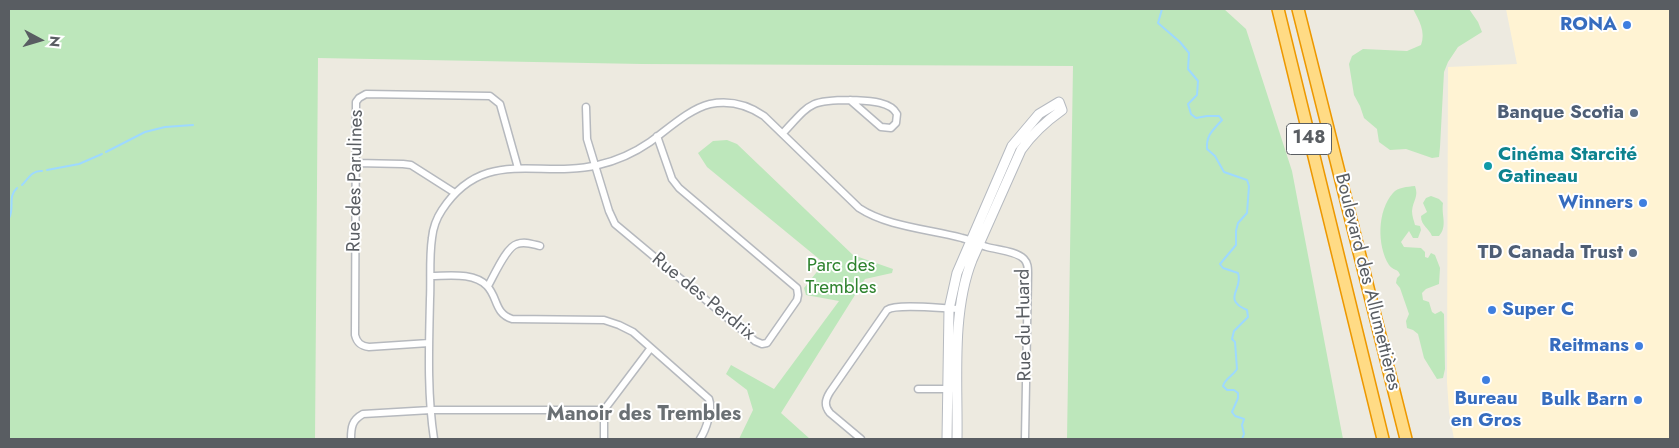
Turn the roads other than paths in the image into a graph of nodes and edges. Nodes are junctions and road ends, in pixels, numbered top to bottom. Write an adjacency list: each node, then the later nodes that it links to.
1 (1278, 9): 16 (highway, Boulevard des Allumettières / 148)
2 (1298, 9): 4 (highway, Boulevard des Allumettières / 148)
3 (1304, 9): 4 (highway)
4 (1312, 59): 15 (highway, Boulevard des Allumettières / 148)
5 (850, 100): 5 (street); 7 (street)
6 (586, 107): 10 (street)
7 (784, 133): 8 (street); 13 (street)
8 (657, 136): 10 (street); 10 (street, Rue des Perdrix)
9 (356, 163): 11 (street, Rue des Parulines); 12 (street); 22 (street, Rue des Parulines)
10 (596, 166): 11 (street)
11 (518, 168): 12 (street)
12 (455, 193): 17 (street)
13 (975, 243): 13 (street); 19 (street); 20 (street); 36 (street, Rue du Huard)
14 (540, 246): 18 (street)
15 (1362, 264): 16 (highway); 39 (highway, Boulevard des Allumettières / 148)
16 (1341, 268): 21 (highway, Boulevard des Allumettières / 148)
17 (431, 276): 18 (street); 22 (street)
18 (488, 286): 23 (street)
19 (949, 309): 20 (street); 25 (street); 33 (street)
20 (960, 309): 26 (street)
21 (1354, 321): 37 (highway); 38 (highway, Boulevard des Allumettières / 148)
22 (429, 342): 27 (street)
23 (650, 349): 28 (street); 32 (street)
24 (918, 389): 25 (street)
25 (947, 389): 26 (street); 34 (street)
26 (958, 390): 35 (street)
27 (431, 410): 28 (street); 29 (street); 30 (street)
28 (604, 410): 31 (street)
29 (351, 439)
30 (434, 439)
31 (604, 439)
32 (700, 439)
33 (861, 439)
34 (947, 439)
35 (957, 439)
36 (1025, 439)
37 (1379, 439)
38 (1383, 439)
39 (1406, 439)

